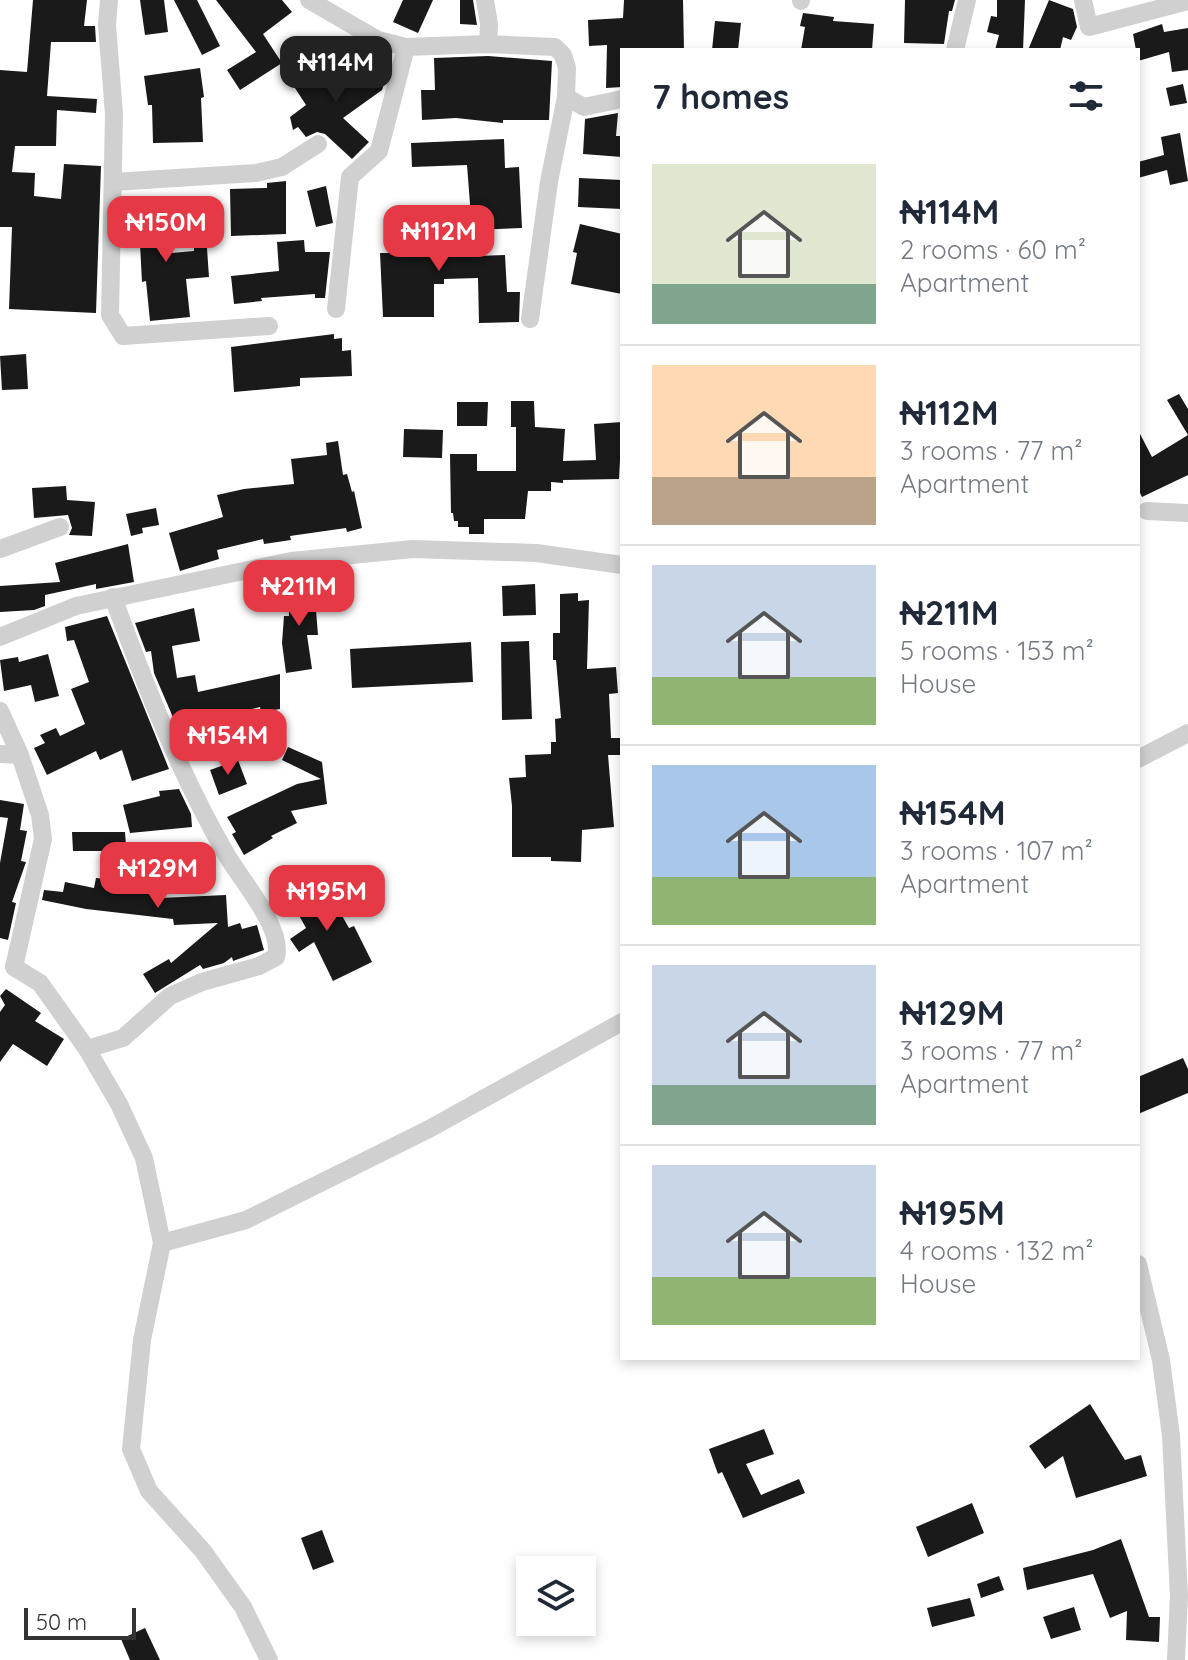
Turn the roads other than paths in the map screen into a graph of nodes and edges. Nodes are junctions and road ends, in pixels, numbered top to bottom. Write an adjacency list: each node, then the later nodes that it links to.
1 (109, 0): 13 (street)
2 (309, 0): 8 (street)
3 (485, 0): 7 (street)
4 (967, 0): 9 (street)
5 (1083, 0): 6 (street)
6 (1188, 1)
7 (488, 44): 8 (street); 10 (street)
8 (406, 47): 14 (street)
9 (955, 48)
10 (566, 97): 11 (street); 15 (street)
11 (620, 99)
12 (318, 144): 13 (street)
13 (113, 182): 16 (street)
14 (336, 309)
15 (530, 319)
16 (269, 326)
17 (1147, 511): 18 (street)
18 (1188, 513)
19 (60, 527): 20 (street)
20 (0, 549)
21 (620, 565): 22 (street)
22 (113, 597): 23 (street); 31 (street)
23 (0, 637)
24 (0, 711): 27 (street)
25 (1188, 733): 28 (street)
26 (0, 754): 27 (street)
27 (20, 755): 29 (street)
28 (1140, 758)
29 (7, 970): 31 (street)
30 (620, 1023): 32 (street)
31 (87, 1049): 32 (street)
32 (162, 1243): 34 (street)
33 (1140, 1272): 35 (street)
34 (269, 1660)
35 (1176, 1660)

